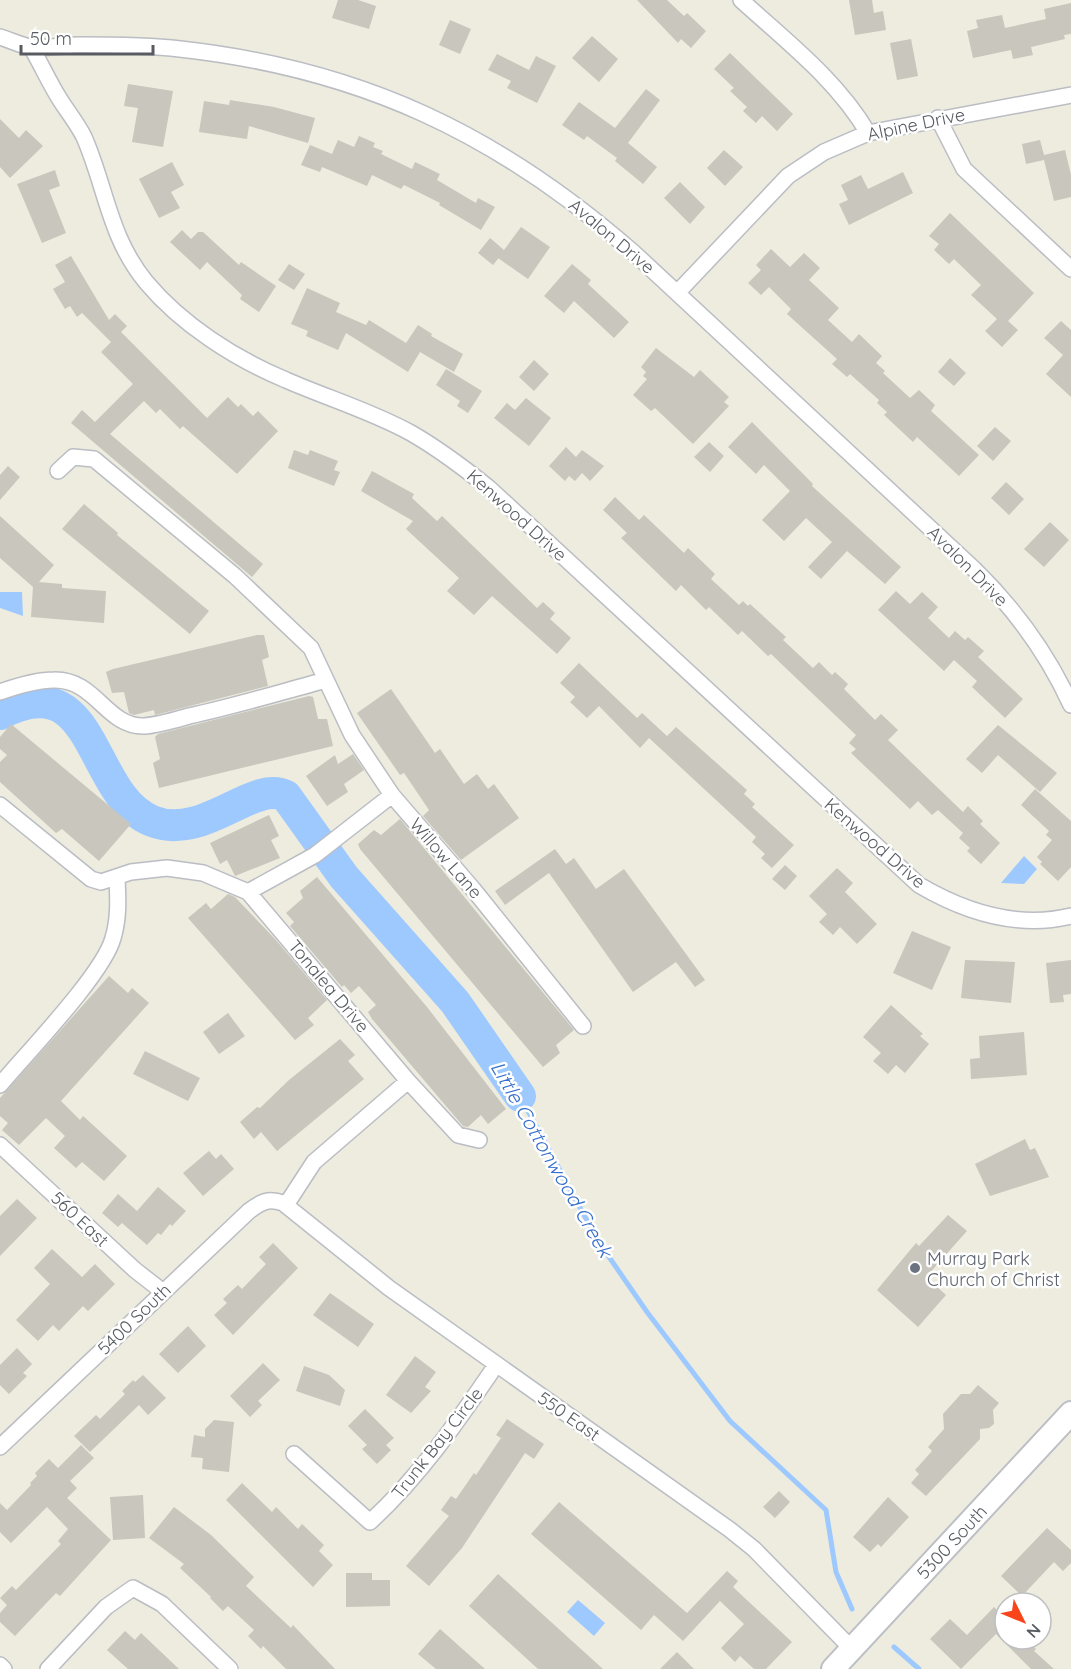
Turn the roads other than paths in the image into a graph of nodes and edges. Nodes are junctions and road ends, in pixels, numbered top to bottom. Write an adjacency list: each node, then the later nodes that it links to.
1 (741, 0): 6 (street)
2 (0, 37): 3 (street, Avalon Drive)
3 (31, 47): 8 (street, Avalon Drive); 17 (street, Kenwood Drive)
4 (1071, 94): 5 (street, Alpine Drive)
5 (938, 118): 6 (street, Alpine Drive); 7 (street)
6 (868, 133): 8 (street, Alpine Drive)
7 (1071, 269)
8 (677, 293): 12 (street, Avalon Drive)
9 (58, 471): 10 (street, Willow Lane)
10 (327, 680): 11 (street); 13 (street, Willow Lane)
11 (0, 692)
12 (1071, 705)
13 (392, 795): 16 (street); 18 (street, Willow Lane)
14 (0, 805): 15 (street, Tonalea Drive)
15 (117, 878): 16 (street, Tonalea Drive); 20 (street)
16 (248, 892): 19 (street, Tonalea Drive)
17 (1071, 915)
18 (582, 1026)
19 (408, 1081): 21 (street, Tonalea Drive); 23 (street)
20 (0, 1085)
21 (478, 1140)
22 (0, 1145): 24 (street, 560 East)
23 (280, 1203): 24 (street, 5400 South); 25 (street, 550 East)
24 (162, 1291): 27 (street, 5400 South)
25 (496, 1365): 28 (street, Trunk Bay Circle); 29 (street, 550 East)
26 (1071, 1413): 29 (main road, 5300 South)
27 (0, 1447)
28 (294, 1454)
29 (852, 1649): 34 (main road, 5300 South)
30 (0, 1665): 31 (street)
31 (4, 1669)
32 (48, 1669): 33 (street)
33 (230, 1669)
34 (833, 1669)

